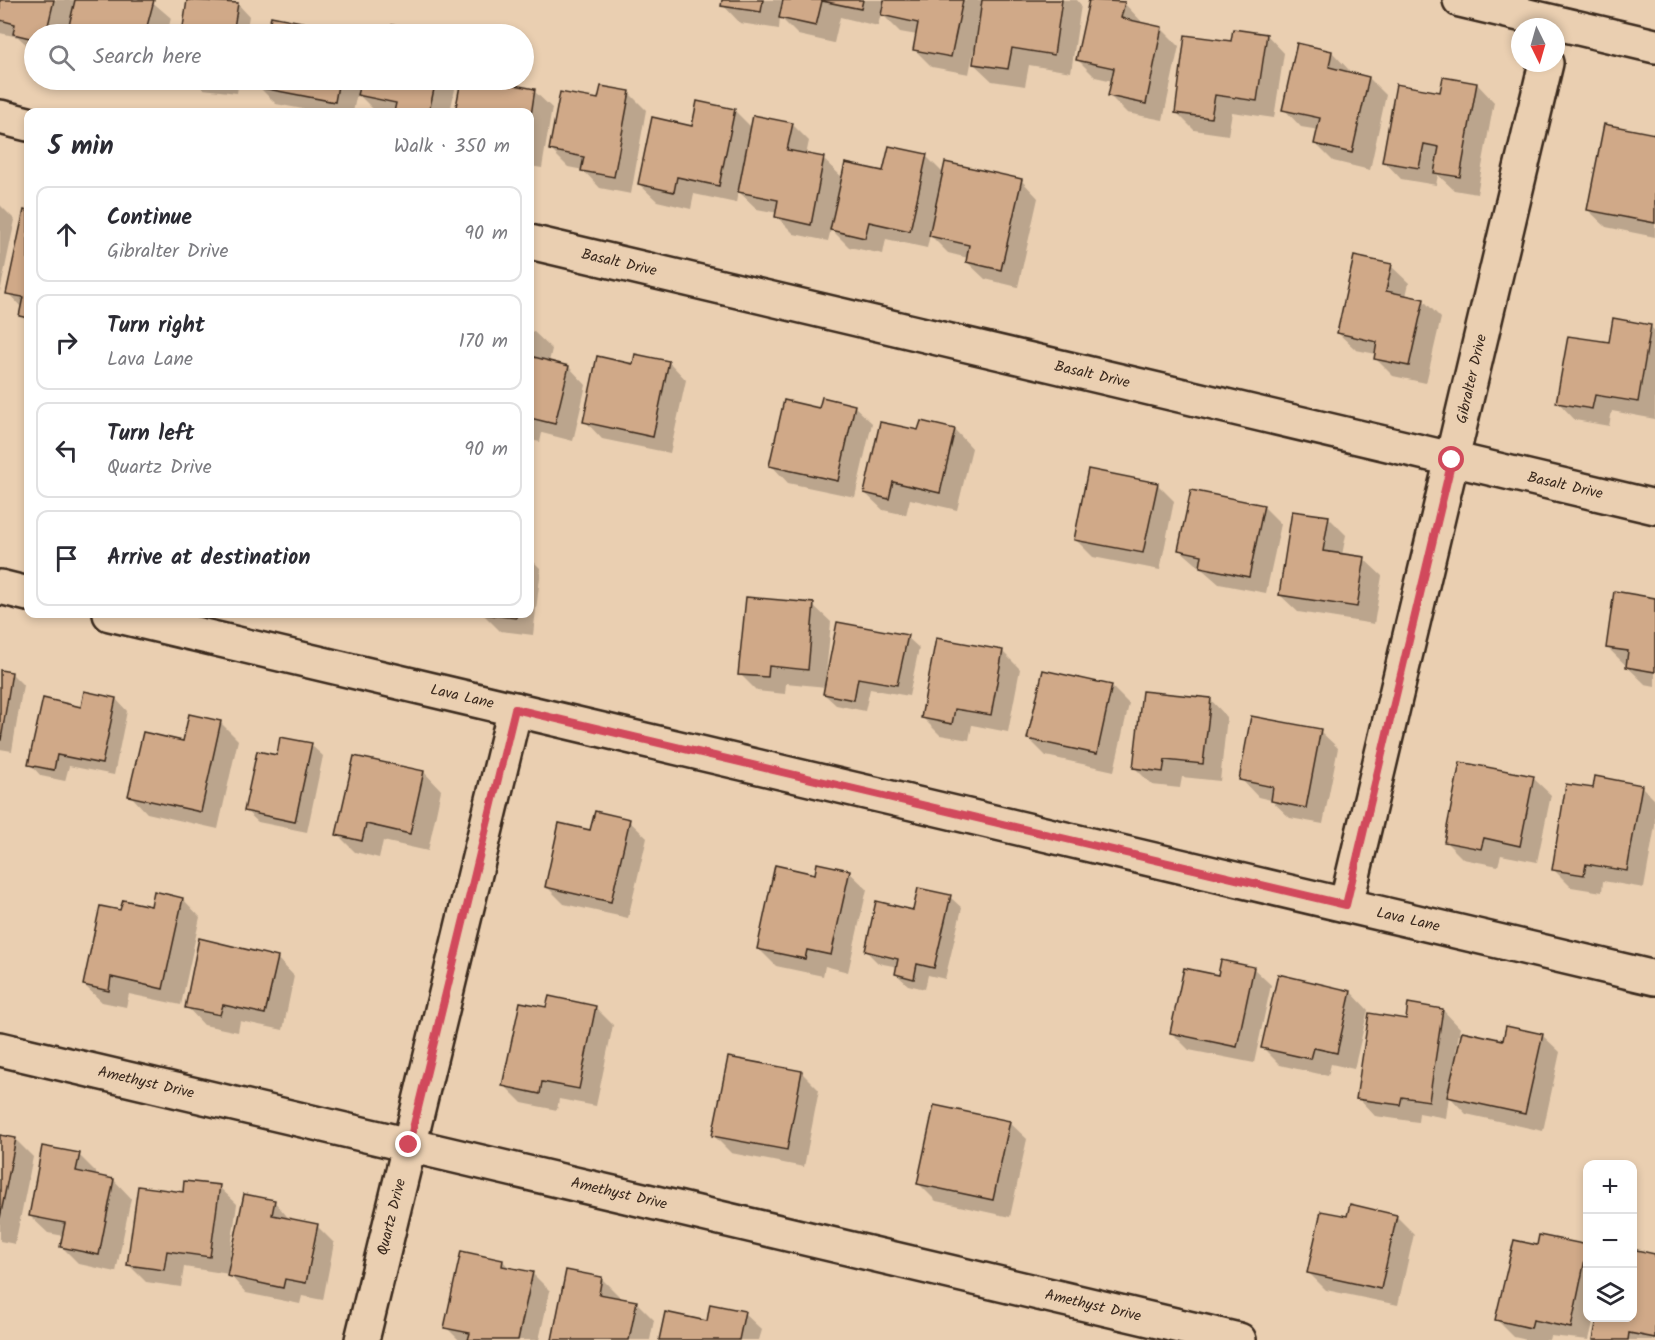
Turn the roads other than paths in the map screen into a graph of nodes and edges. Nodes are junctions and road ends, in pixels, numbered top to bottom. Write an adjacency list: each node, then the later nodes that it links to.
1 (1460, 0): 2 (street)
2 (1528, 18)
3 (1565, 27): 4 (street)
4 (1655, 46)
5 (1544, 72): 9 (street, Gibralter Drive)
6 (0, 117): 7 (street)
7 (24, 123)
8 (534, 243): 9 (street, Basalt Drive)
9 (1452, 460): 10 (street, Basalt Drive); 15 (street, Gibralter Drive)
10 (1655, 507)
11 (0, 587): 12 (street)
12 (24, 593)
13 (128, 618): 14 (street, Lava Lane)
14 (515, 709): 15 (street, Lava Lane); 18 (street, Quartz Drive)
15 (1346, 905): 16 (street, Lava Lane)
16 (1655, 978)
17 (0, 1049): 18 (street, Amethyst Drive)
18 (409, 1145): 19 (street, Quartz Drive); 20 (street, Amethyst Drive)
19 (362, 1340)
20 (1239, 1340)

